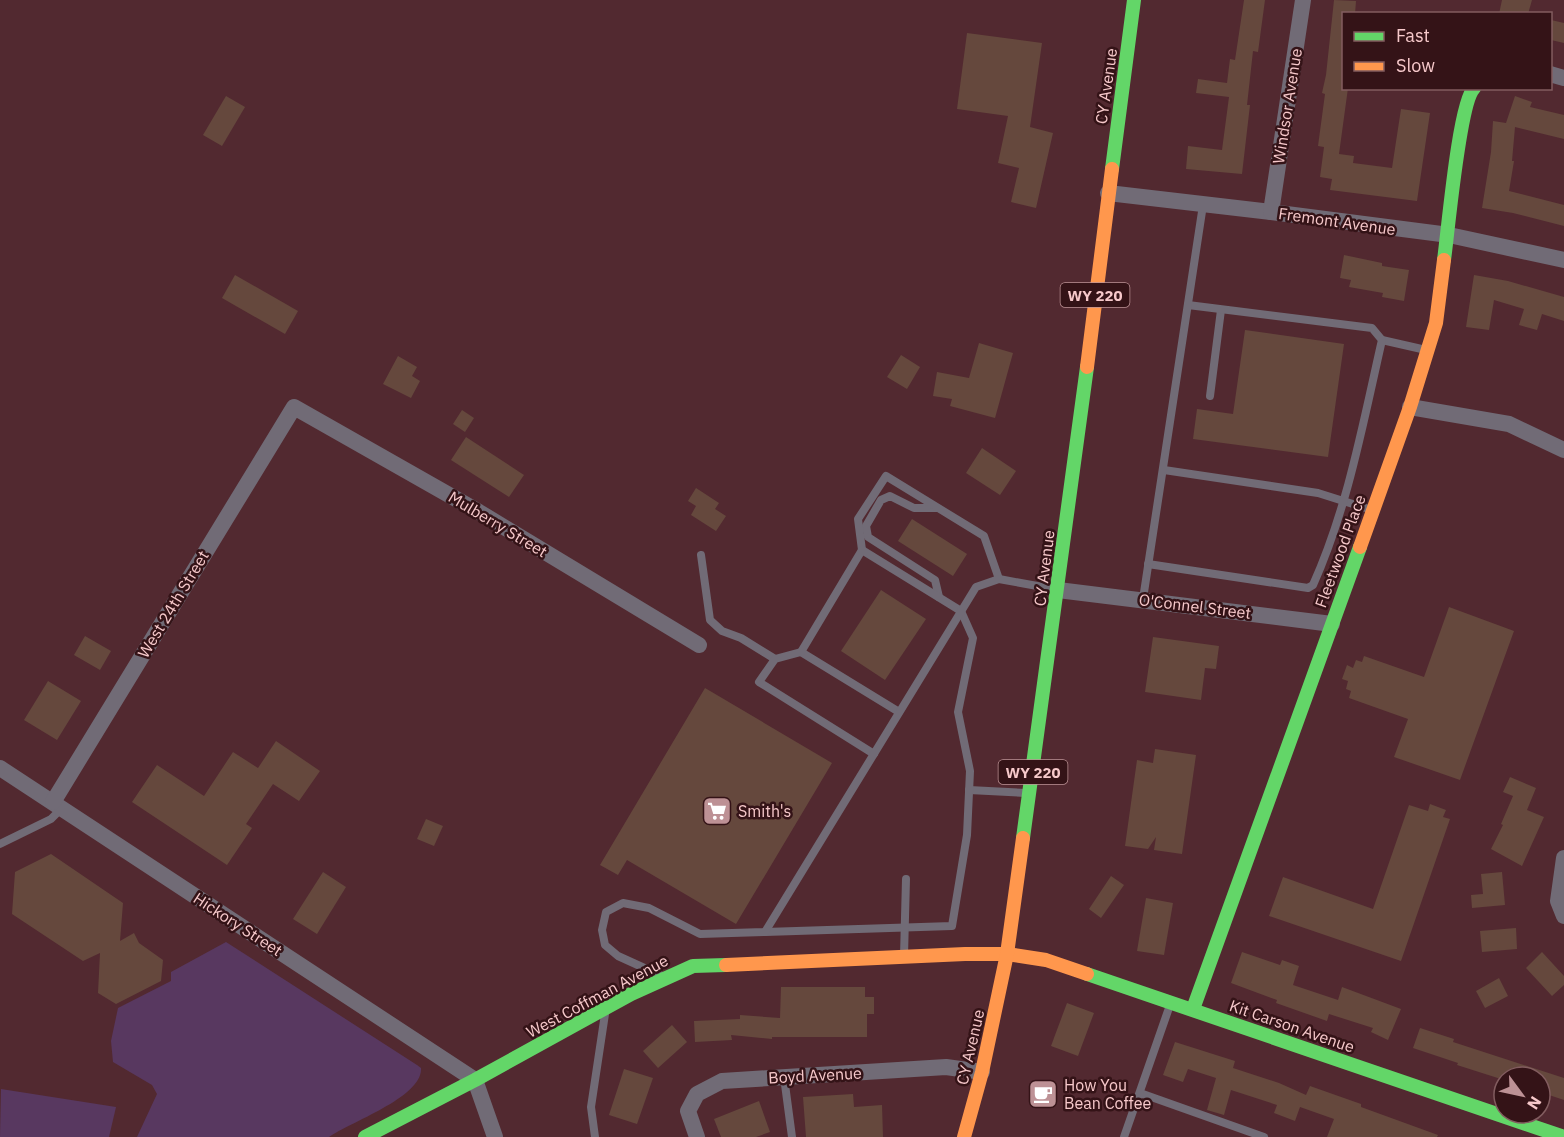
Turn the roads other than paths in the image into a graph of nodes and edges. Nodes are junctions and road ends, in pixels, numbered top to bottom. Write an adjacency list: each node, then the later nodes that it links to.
1 (1134, 0): 4 (street, CY Avenue / WY 220)
2 (1303, 0): 6 (street, Windsor Avenue)
3 (1472, 90): 7 (street, Fleetwood Place)
4 (1108, 193): 5 (street, Fremont Avenue); 25 (street, CY Avenue / WY 220)
5 (1203, 205): 6 (street, Fremont Avenue); 9 (lane)
6 (1271, 212): 7 (street, Fremont Avenue)
7 (1449, 236): 8 (street, Fremont Avenue); 12 (street, Fleetwood Place)
8 (1564, 260)
9 (1188, 305): 10 (lane); 17 (lane)
10 (1221, 310): 11 (lane); 13 (lane)
11 (1383, 340): 12 (lane); 18 (lane)
12 (1427, 350): 15 (street, Fleetwood Place)
13 (1210, 396)
14 (294, 407): 30 (street, Mulberry Street); 38 (street, West 24th Street)
15 (1410, 407): 16 (street); 20 (street, Fleetwood Place)
16 (1564, 450)
17 (1164, 470): 18 (lane); 23 (lane)
18 (1344, 501): 20 (lane); 23 (lane)
19 (938, 508): 21 (lane); 24 (lane); 26 (lane)
20 (1373, 510): 29 (street, Fleetwood Place)
21 (862, 550): 26 (lane); 31 (lane)
22 (701, 555): 32 (lane)
23 (1148, 564): 27 (lane)
24 (999, 579): 25 (lane); 28 (lane)
25 (1058, 590): 27 (street, O'Connel Street); 37 (street, CY Avenue / WY 220)
26 (939, 597): 28 (lane)
27 (1143, 599): 29 (street, O'Connel Street)
28 (961, 611): 33 (lane); 36 (lane)
29 (1332, 624): 50 (street, Fleetwood Place)
30 (699, 645)
31 (801, 652): 32 (lane); 33 (lane)
32 (775, 659): 34 (lane)
33 (899, 712): 34 (lane)
34 (874, 754): 44 (lane)
35 (4, 774): 38 (street, Hickory Street)
36 (969, 790): 37 (lane); 43 (lane)
37 (1030, 793): 45 (street, CY Avenue / WY 220)
38 (58, 805): 39 (lane); 53 (street, Hickory Street)
39 (0, 844)
40 (1564, 858): 42 (street)
41 (906, 879): 43 (lane)
42 (1564, 916)
43 (905, 928): 44 (lane); 46 (lane)
44 (765, 932): 47 (lane)
45 (1007, 954): 46 (street, West Coffman Avenue); 48 (street, Kit Carson Avenue); 51 (street, CY Avenue / WY 220)
46 (904, 956): 47 (street, West Coffman Avenue)
47 (666, 978): 49 (street, West Coffman Avenue)
48 (1171, 1002): 50 (street, Kit Carson Avenue); 54 (lane)
49 (606, 1008): 53 (street, West Coffman Avenue); 57 (lane)
50 (1193, 1009): 63 (street, Kit Carson Avenue)
51 (982, 1072): 52 (street, Boyd Avenue); 60 (street, CY Avenue / WY 220)
52 (784, 1077): 58 (street, Boyd Avenue); 59 (lane)
53 (475, 1080): 55 (street, West Coffman Avenue); 56 (street)
54 (1140, 1093): 61 (lane); 62 (lane)
55 (365, 1137)
56 (495, 1137)
57 (596, 1137)
58 (697, 1137)
59 (792, 1137)
60 (964, 1137)
61 (1124, 1137)
62 (1264, 1137)
63 (1564, 1137)

